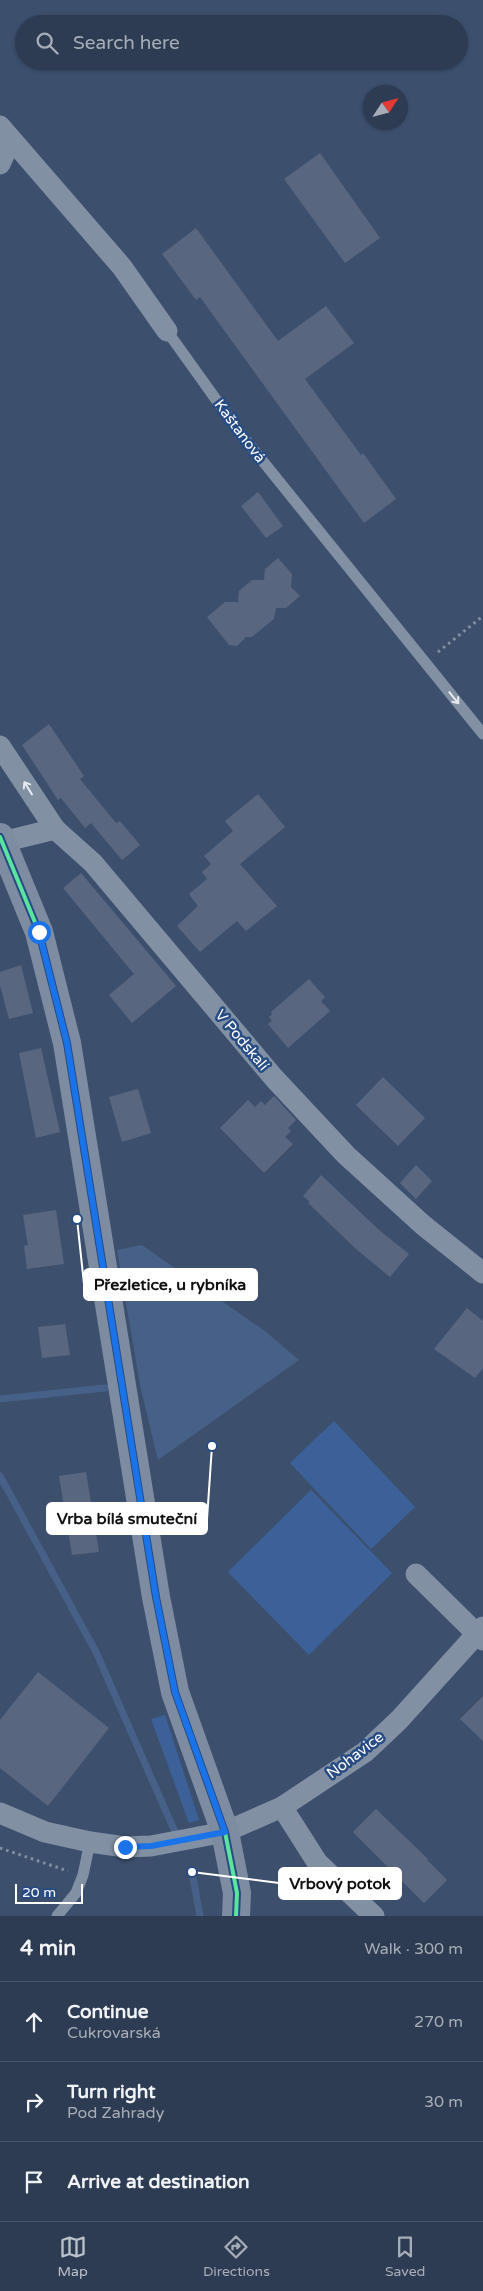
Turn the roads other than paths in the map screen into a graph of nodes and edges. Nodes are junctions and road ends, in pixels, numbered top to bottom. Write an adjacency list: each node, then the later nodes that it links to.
1 (6, 133): 2 (street); 3 (street, Kaštanová)
2 (0, 164)
3 (167, 331): 4 (lane, Kaštanová, one-way to 4)
4 (483, 734)
5 (0, 746): 6 (street, V Podskalí, one-way to 5)
6 (54, 829): 7 (street); 8 (street, V Podskalí)
7 (1, 840): 13 (street)
8 (483, 1273)
9 (416, 1574): 10 (street)
10 (481, 1634): 11 (street, Nohavice)
11 (282, 1807): 13 (street, Nohavice); 17 (street)
12 (0, 1813): 14 (street, Nohavice)
13 (225, 1832): 14 (street, Nohavice); 16 (street)
14 (90, 1842): 15 (lane)
15 (58, 1916)
16 (236, 1916)
17 (374, 1916)

